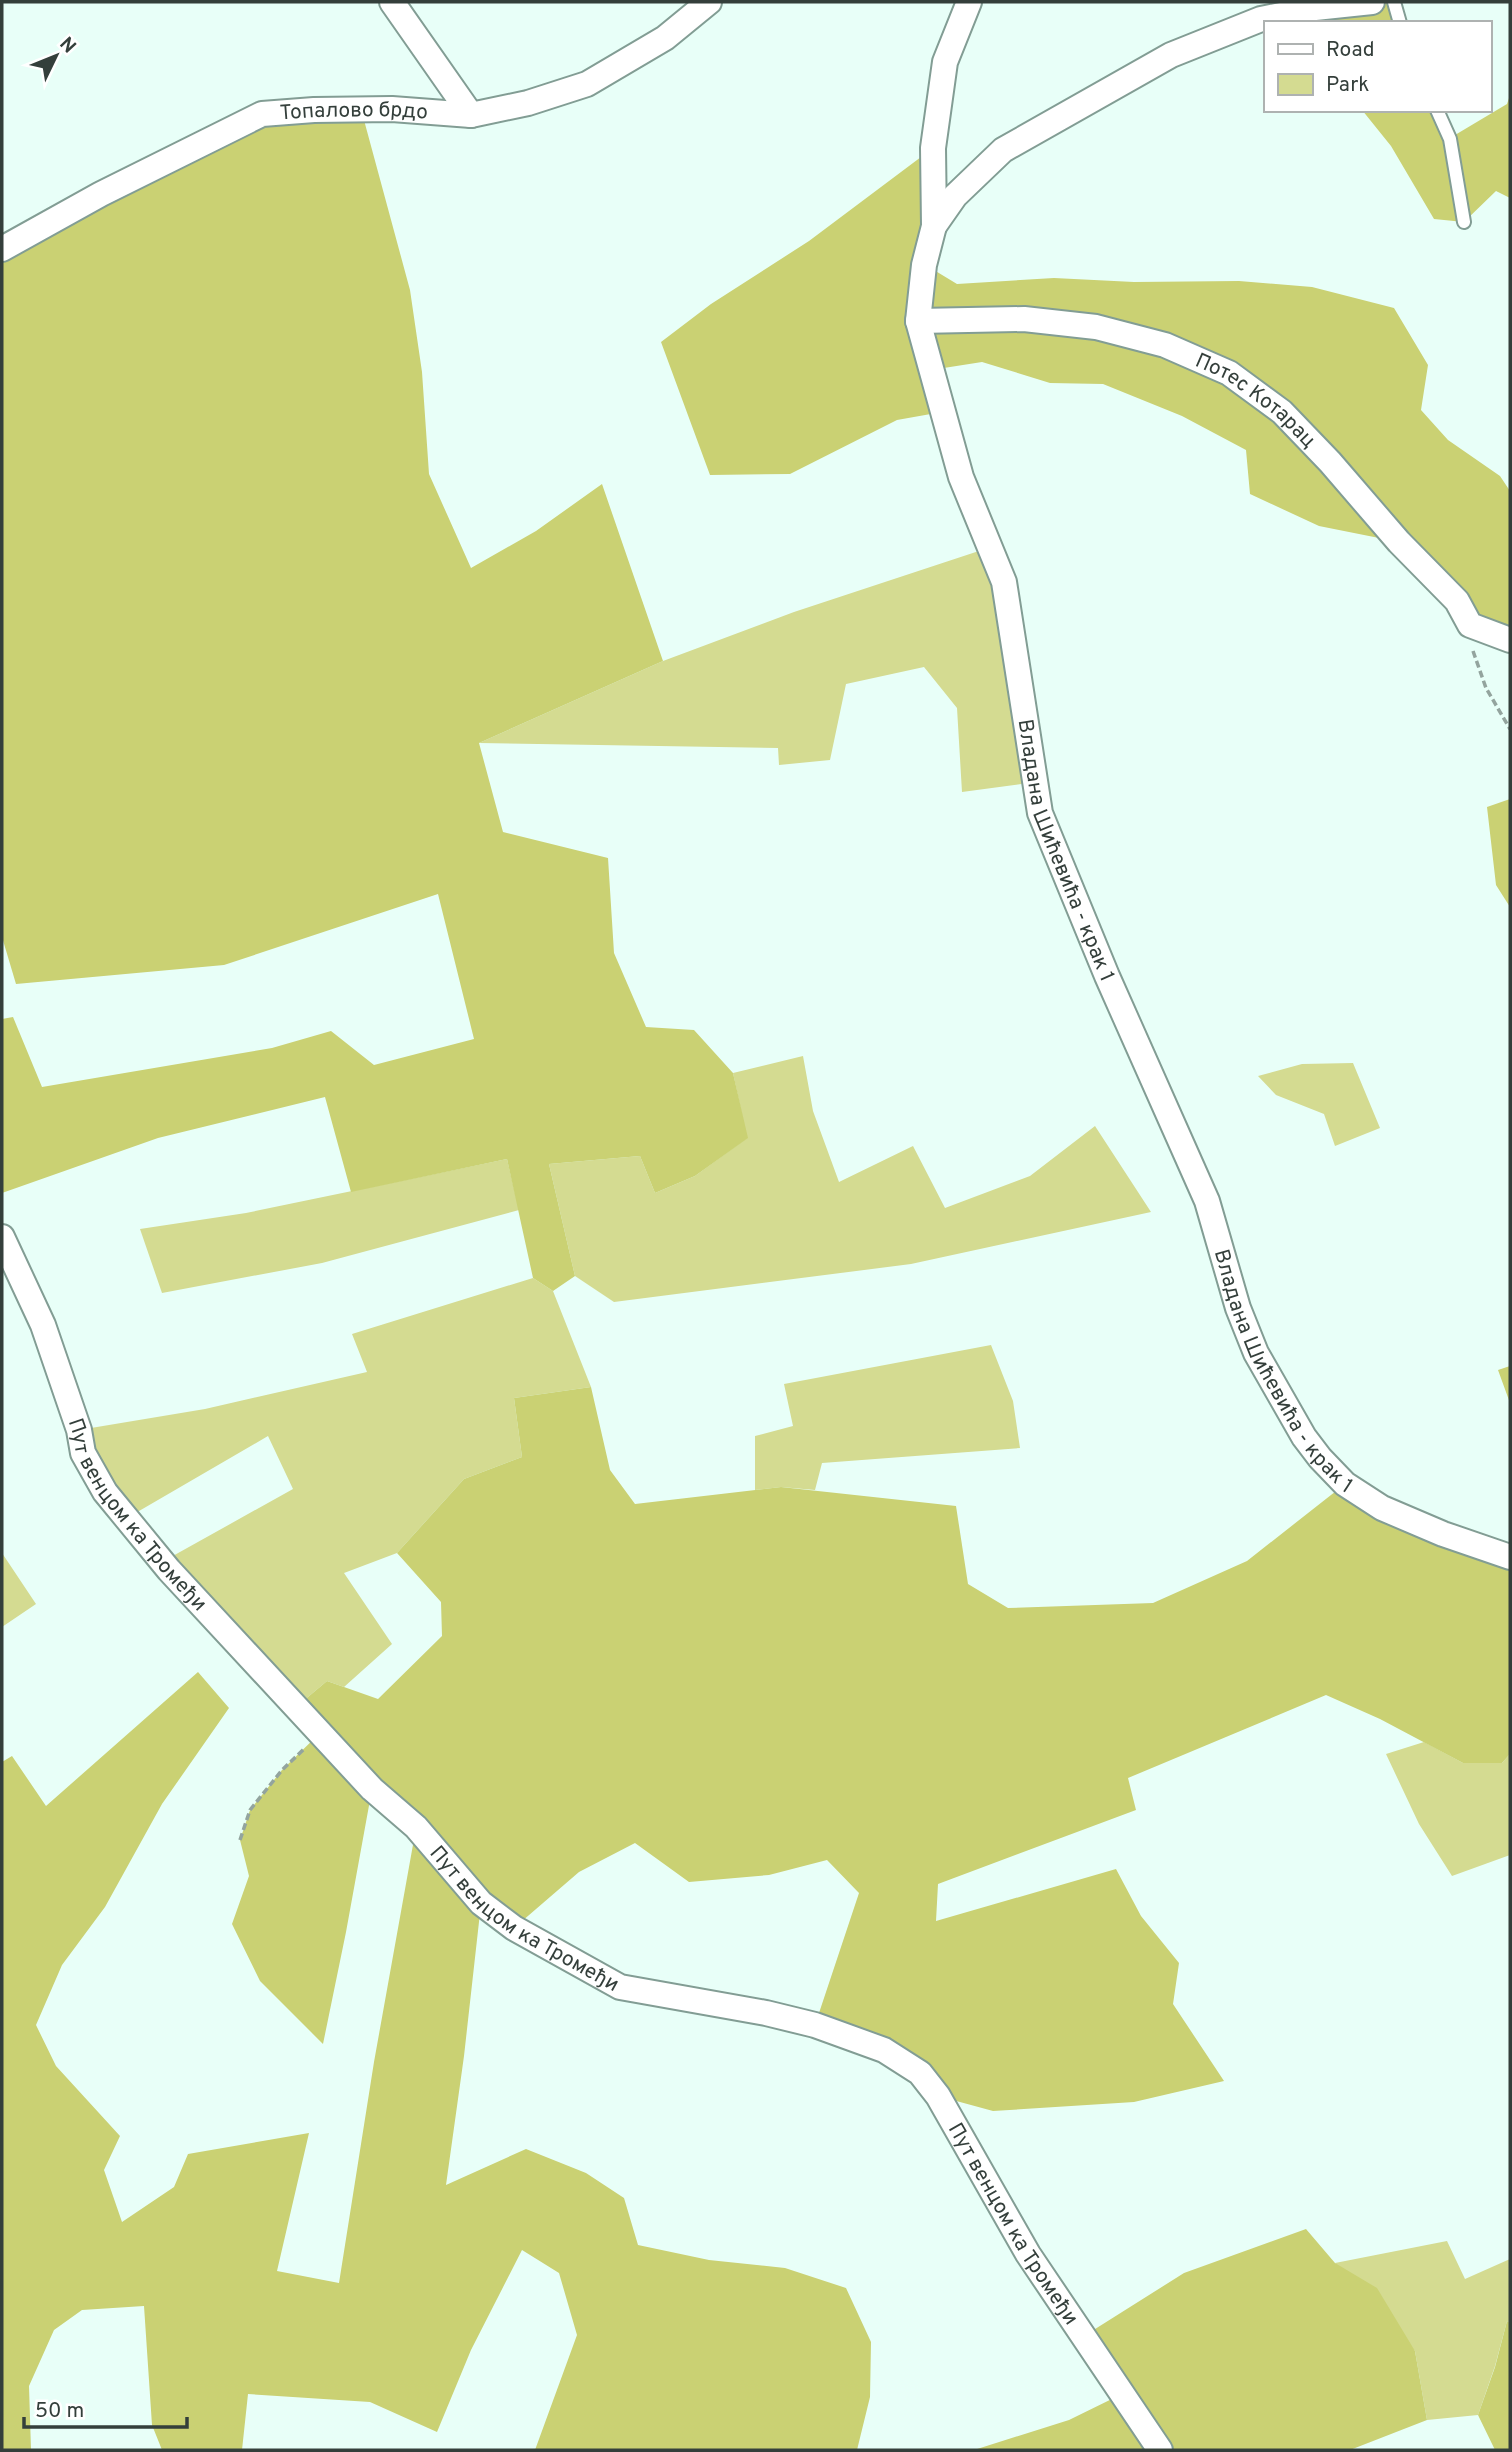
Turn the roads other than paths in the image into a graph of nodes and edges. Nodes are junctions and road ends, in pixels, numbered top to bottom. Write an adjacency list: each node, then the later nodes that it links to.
1 (393, 2): 8 (street)
2 (709, 2): 8 (street, Топалово брдо)
3 (969, 2): 10 (street, Владана Шићевића - крак 1)
4 (1372, 2): 10 (street)
5 (1394, 2): 6 (lane)
6 (1399, 21)
7 (1438, 112): 9 (lane)
8 (471, 115): 11 (street, Топалово брдо)
9 (1464, 222)
10 (934, 226): 12 (street, Владана Шићевића - крак 1)
11 (2, 249)
12 (918, 321): 13 (street, Потес Котарац); 15 (street, Владана Шићевића - крак 1)
13 (1510, 640)
14 (2, 1237): 16 (street, Пут венцом ка Тромеђи)
15 (1510, 1557)
16 (1160, 2450)

